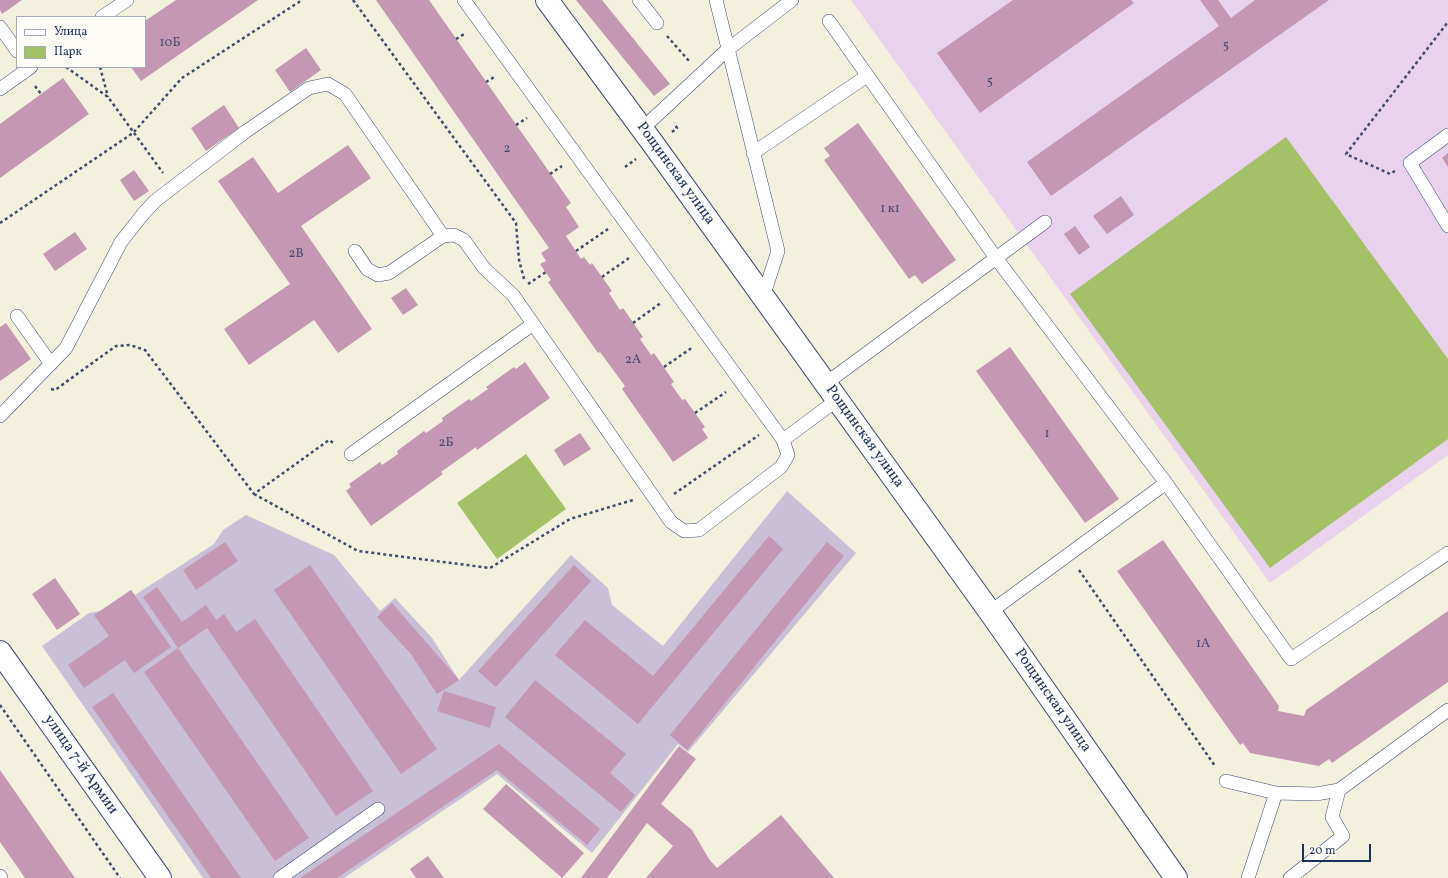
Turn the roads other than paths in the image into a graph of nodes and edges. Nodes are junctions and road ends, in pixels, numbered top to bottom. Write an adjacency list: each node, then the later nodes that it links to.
1 (126, 0): 7 (lane)
2 (464, 0): 30 (lane)
3 (547, 0): 16 (street, Рощинская улица)
4 (639, 0): 9 (lane)
5 (716, 0): 12 (lane)
6 (792, 0): 12 (lane)
7 (103, 16)
8 (829, 21): 14 (lane)
9 (657, 23)
10 (0, 27): 11 (lane)
11 (16, 50)
12 (728, 50): 16 (lane); 18 (lane)
13 (28, 68): 15 (lane)
14 (867, 76): 18 (lane); 23 (lane)
15 (0, 89)
16 (642, 129): 24 (street, Рощинская улица)
17 (1448, 135): 20 (lane)
18 (753, 153): 24 (lane)
19 (1046, 222): 23 (lane)
20 (1448, 226)
21 (443, 236): 22 (lane); 26 (lane); 27 (lane)
22 (355, 251)
23 (996, 258): 28 (lane); 32 (lane)
24 (763, 297): 28 (street, Рощинская улица)
25 (17, 316): 27 (lane)
26 (533, 324): 30 (lane); 31 (lane)
27 (50, 364): 29 (lane)
28 (831, 392): 30 (lane); 34 (street, Рощинская улица)
29 (0, 416)
30 (783, 440)
31 (351, 454)
32 (1166, 483): 33 (lane); 34 (lane)
33 (1448, 553)
34 (990, 612): 43 (street, Рощинская улица)
35 (0, 652): 41 (street, улица 7-й Армии)
36 (1448, 710): 38 (lane)
37 (1226, 782): 39 (lane)
38 (1338, 790): 39 (lane); 45 (lane)
39 (1276, 793): 44 (lane)
40 (378, 809): 42 (lane)
41 (160, 878)
42 (280, 878)
43 (1176, 878)
44 (1248, 878)
45 (1290, 878)

